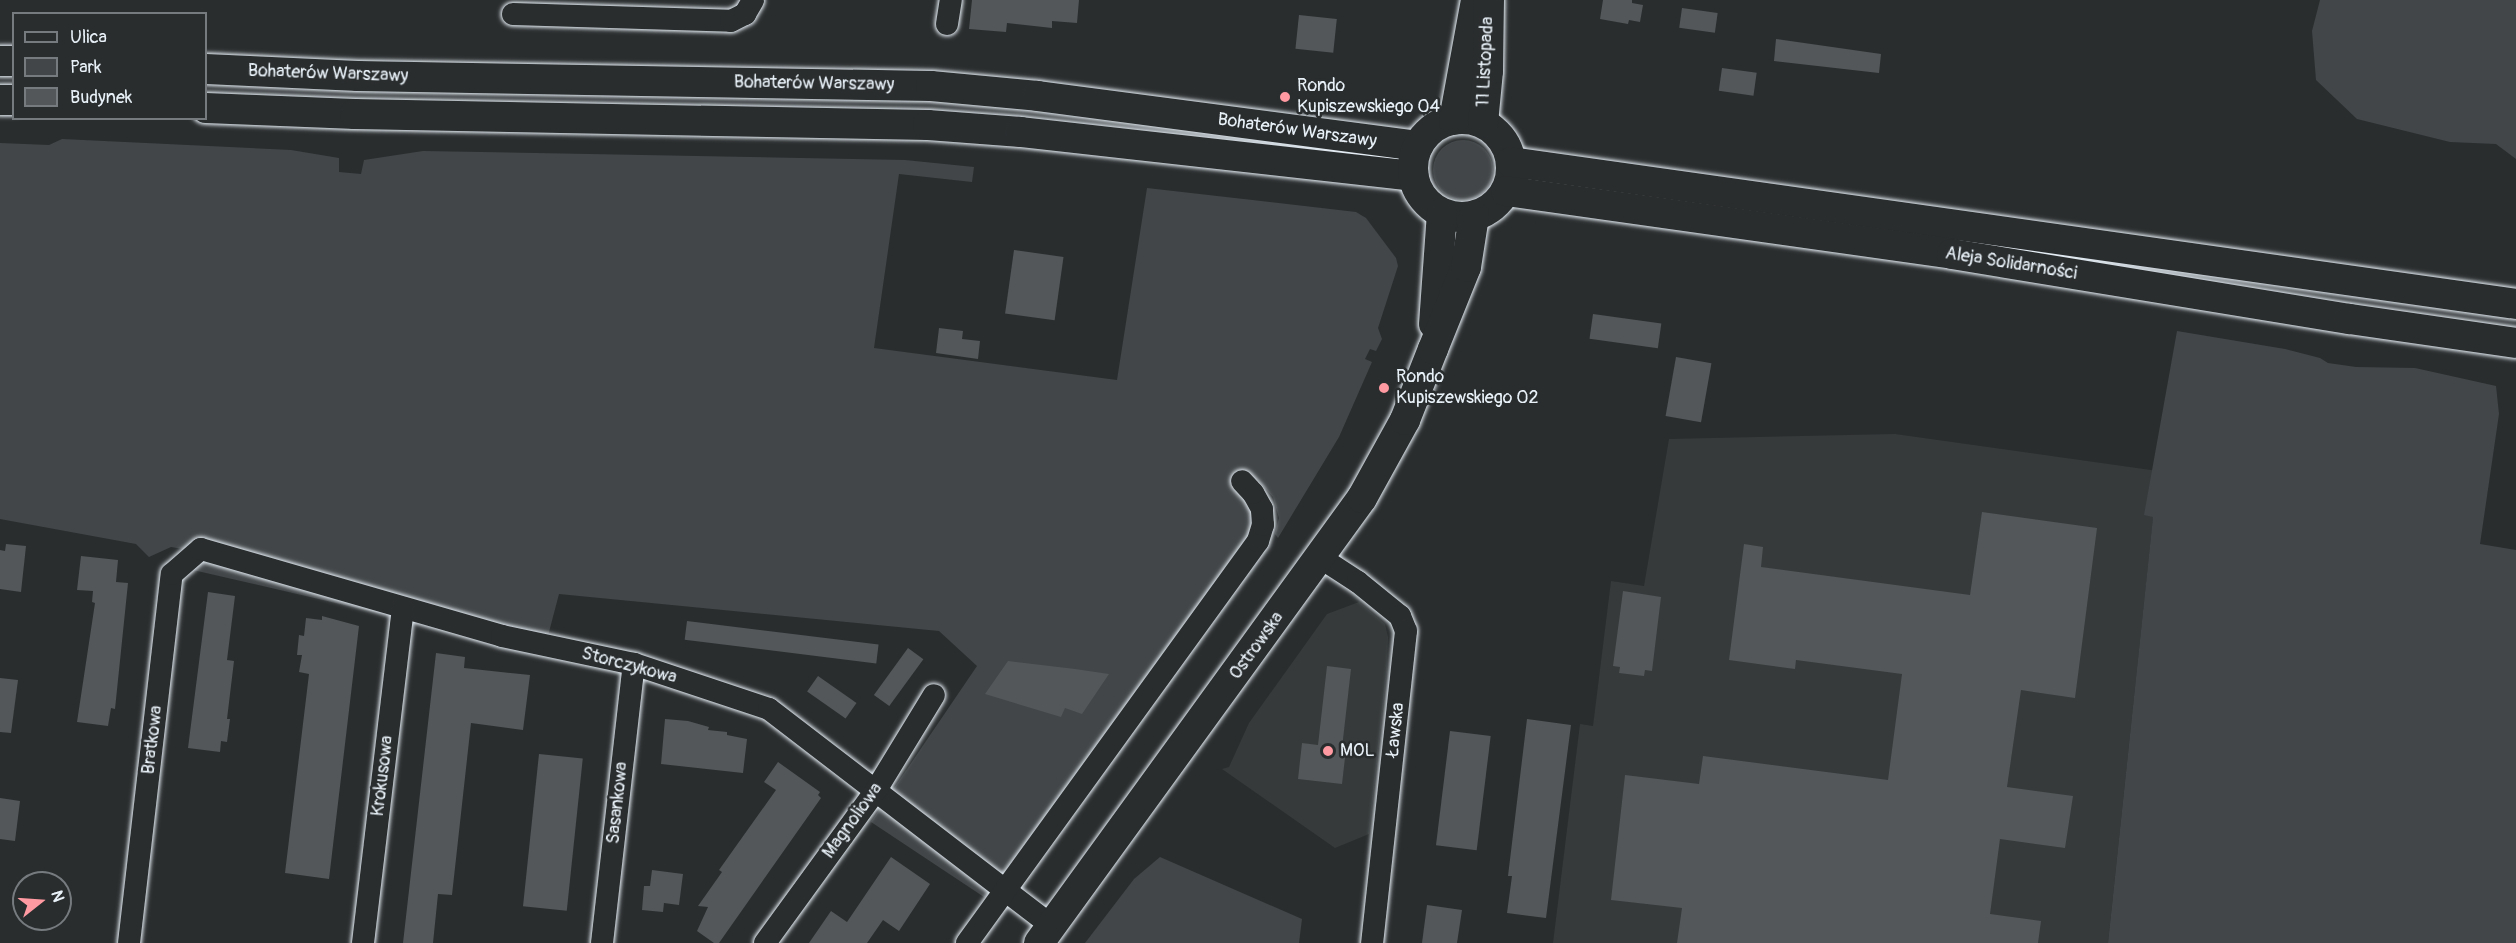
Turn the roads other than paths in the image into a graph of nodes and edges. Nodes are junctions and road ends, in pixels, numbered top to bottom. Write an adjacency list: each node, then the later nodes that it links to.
1 (951, 0): 6 (street)
2 (1476, 0): 9 (main road, 11 Listopada)
3 (1489, 0): 9 (main road, 11 Listopada)
4 (749, 7): 5 (street)
5 (513, 14)
6 (947, 24)
7 (207, 69): 10 (main road, Bohaterów Warszawy)
8 (207, 108): 12 (main road, Bohaterów Warszawy)
9 (1468, 122): 10 (main road); 11 (main road)
10 (1418, 146): 12 (main road)
11 (1511, 162): 13 (main road); 16 (main road, Aleja Solidarności)
12 (1414, 177): 14 (main road)
13 (1506, 191): 15 (main road); 17 (main road, Aleja Solidarności)
14 (1442, 213): 15 (main road); 18 (main road, Ostrowska)
15 (1474, 216): 18 (main road, Ostrowska)
16 (2516, 304)
17 (2516, 343)
18 (1433, 349): 21 (main road, Ostrowska)
19 (1242, 481): 26 (street)
20 (201, 549): 22 (street, Storczykowa); 28 (street, Bratkowa)
21 (1321, 558): 27 (main road, Ostrowska); 33 (street, Ławska)
22 (403, 608): 23 (street, Storczykowa); 29 (street, Krokusowa)
23 (634, 664): 25 (street, Storczykowa); 30 (street, Sasankowa)
24 (934, 695): 25 (street, Magnoliowa)
25 (876, 790): 26 (street, Storczykowa); 31 (street, Magnoliowa)
26 (1006, 890): 27 (street, Ostrowska); 32 (street)
27 (1046, 934)
28 (129, 943)
29 (363, 943)
30 (602, 943)
31 (765, 943)
32 (967, 943)
33 (1372, 943)

